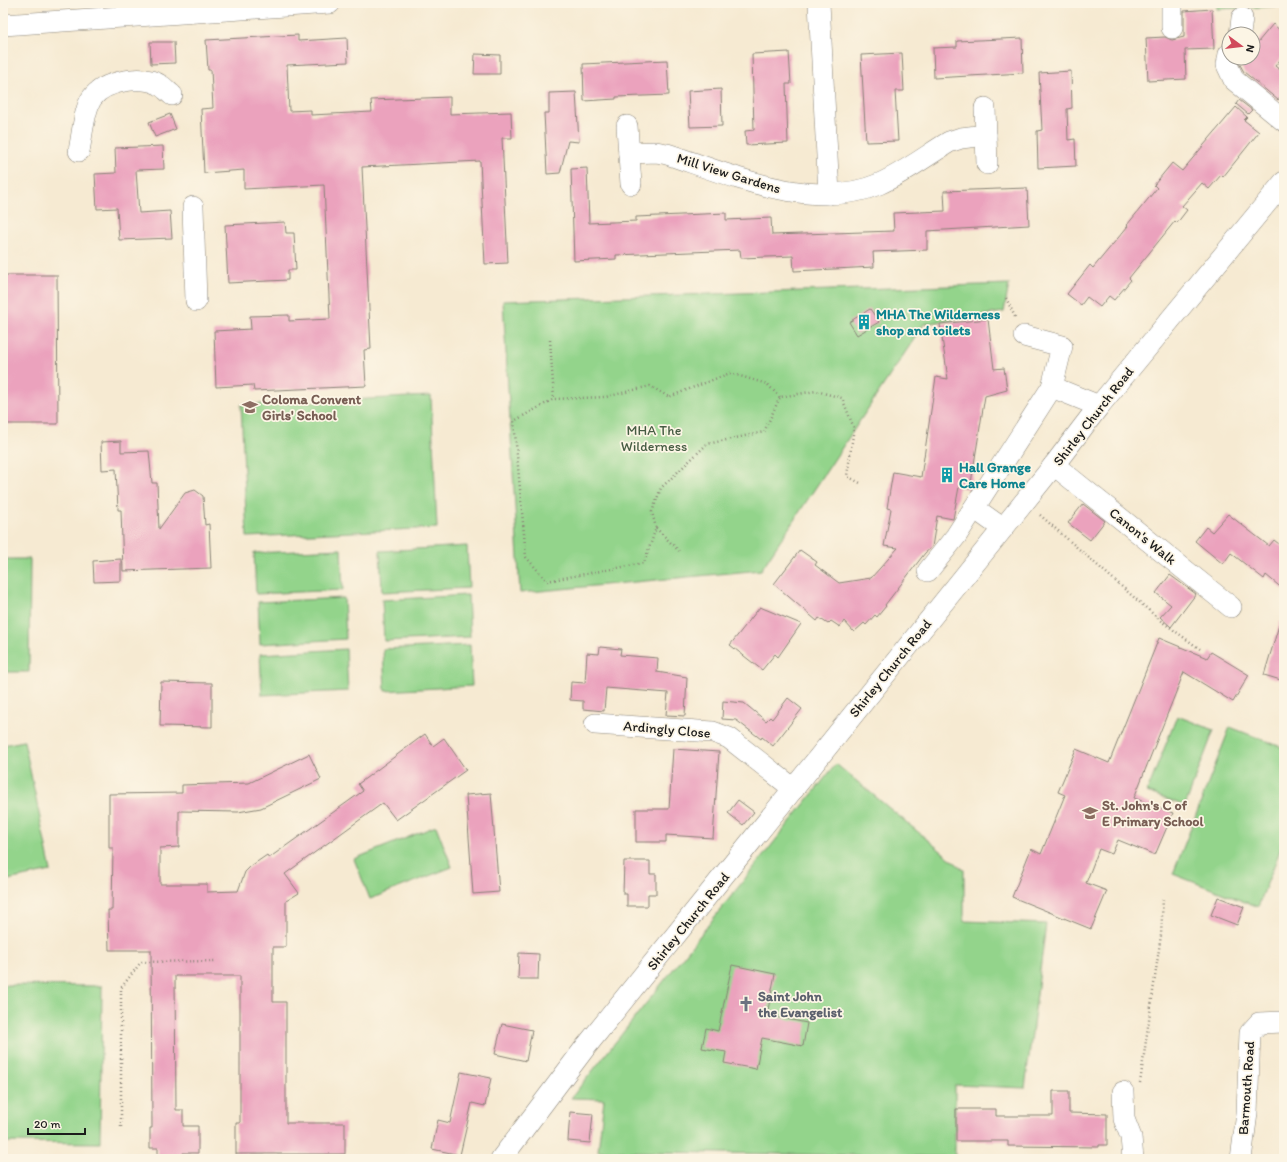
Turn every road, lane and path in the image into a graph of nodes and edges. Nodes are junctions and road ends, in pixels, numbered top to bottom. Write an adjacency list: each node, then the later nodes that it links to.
1 (330, 3): 4 (street)
2 (819, 3): 18 (street)
3 (1172, 3): 6 (street)
4 (280, 4): 5 (street)
5 (3, 25)
6 (1172, 28)
7 (1227, 66): 10 (street)
8 (172, 95): 13 (street)
9 (985, 108): 12 (street)
10 (1284, 121)
11 (627, 126): 14 (street)
12 (986, 135): 15 (street); 18 (street, Mill View Gardens)
13 (78, 151)
14 (629, 153): 17 (street); 18 (street, Mill View Gardens)
15 (987, 164)
16 (1284, 182): 26 (street, Shirley Church Road)
17 (631, 184)
18 (828, 194)
19 (193, 207): 20 (street)
20 (196, 301)
21 (1024, 336): 23 (street)
22 (550, 340): 25 (path)
23 (1052, 387): 26 (street); 30 (street)
24 (780, 397): 25 (path); 28 (path); 31 (path)
25 (554, 399): 31 (path)
26 (1099, 406): 27 (street, Shirley Church Road)
27 (1054, 465): 29 (street, Shirley Church Road); 35 (street, Canon's Walk)
28 (862, 484)
29 (1023, 503): 32 (street, Shirley Church Road); 36 (path)
30 (974, 508): 32 (street); 34 (street)
31 (656, 528): 33 (path)
32 (1002, 528): 38 (street, Shirley Church Road)
33 (678, 551)
34 (928, 571)
35 (1231, 607)
36 (1200, 649)
37 (595, 724): 38 (street, Ardingly Close)
38 (794, 789): 44 (street, Shirley Church Road)
39 (1163, 899): 42 (path)
40 (217, 961): 43 (path)
41 (1284, 1022): 46 (street, Barmouth Road)
42 (1131, 1088): 45 (street)
43 (121, 1127)
44 (502, 1159)
45 (1133, 1159)
46 (1241, 1159)

